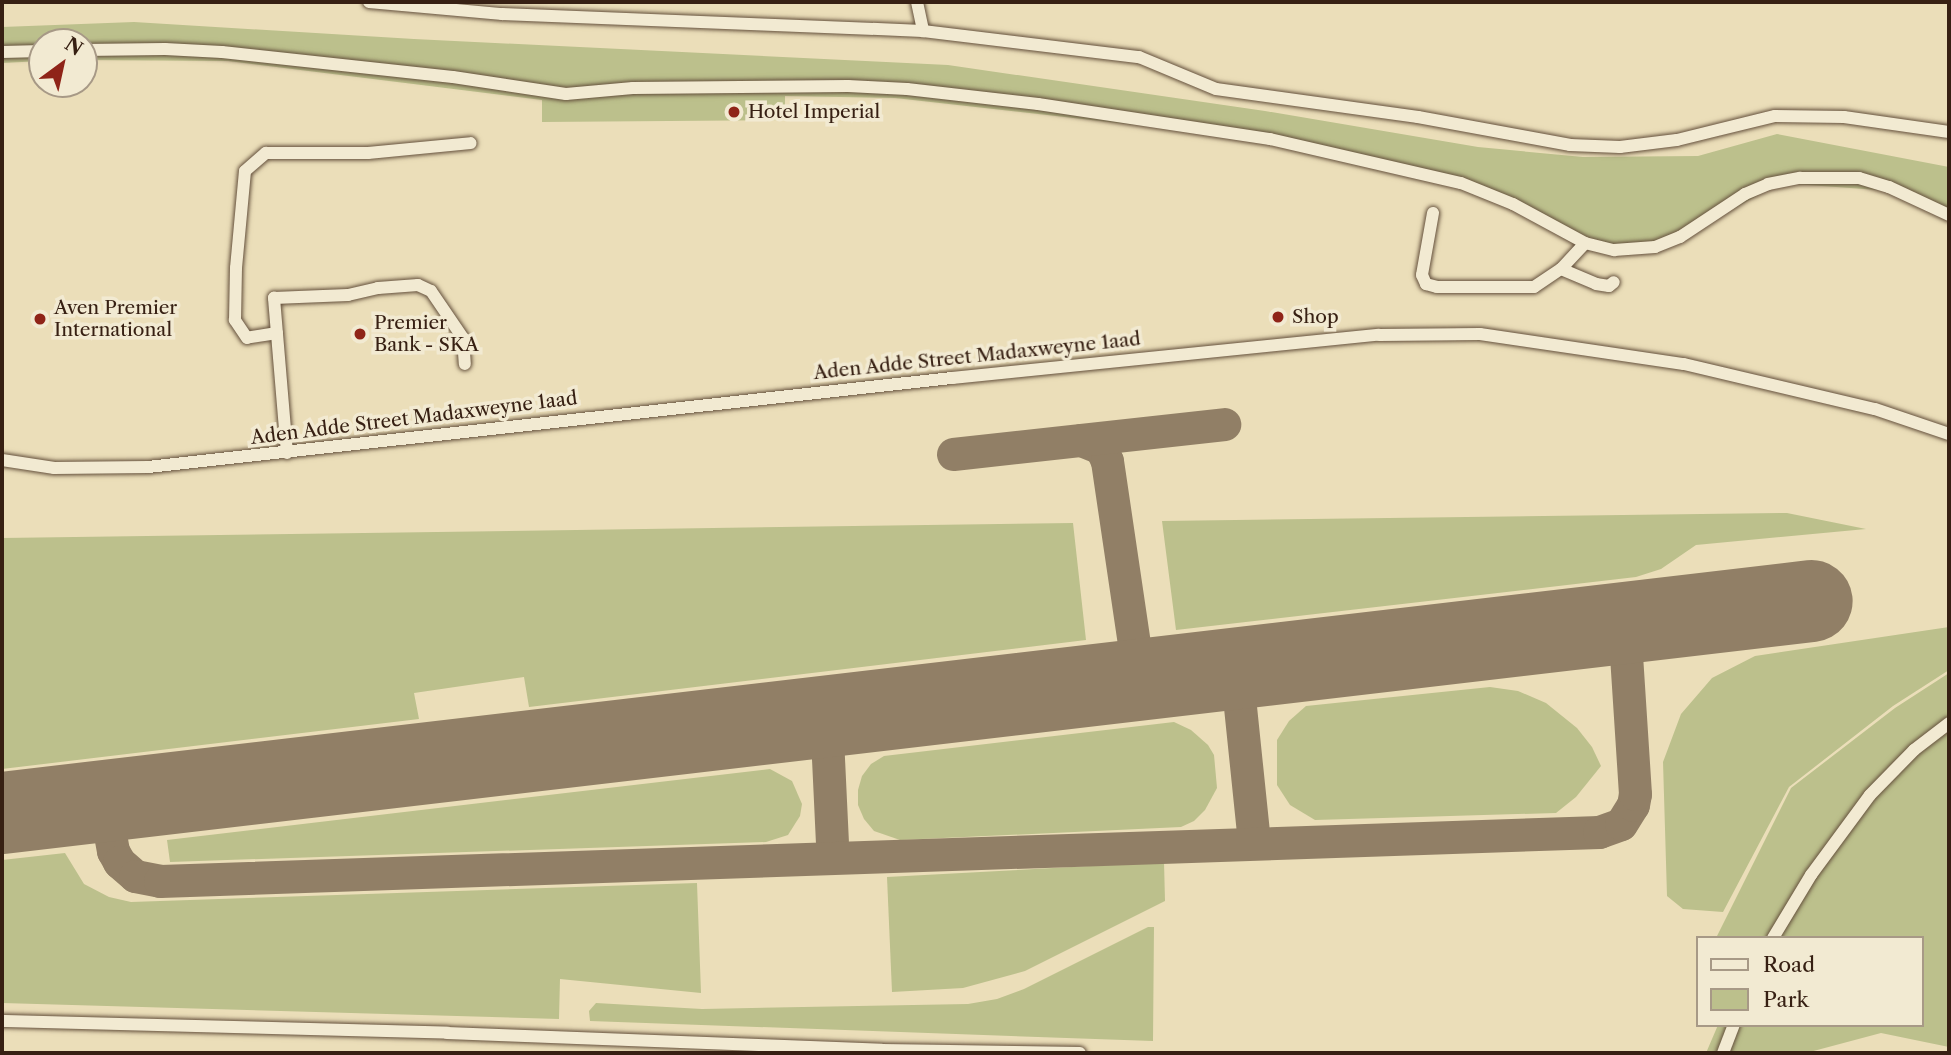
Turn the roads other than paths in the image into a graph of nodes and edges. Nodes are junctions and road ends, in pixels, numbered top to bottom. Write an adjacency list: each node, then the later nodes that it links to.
1 (369, 2): 3 (street)
2 (917, 2): 5 (street)
3 (417, 3): 4 (street)
4 (503, 8): 5 (street)
5 (923, 32): 9 (street)
6 (98, 50): 13 (street)
7 (28, 51): 8 (street)
8 (2, 52)
9 (1949, 132)
10 (471, 143): 16 (street)
11 (1433, 213): 14 (street)
12 (1949, 215): 13 (street)
13 (1585, 243): 14 (street)
14 (1561, 269): 15 (street)
15 (1614, 282)
16 (277, 333): 17 (street); 19 (street)
17 (465, 364)
18 (1949, 434): 19 (street, Aden Adde Street Madaxweyne 1aad)
19 (287, 453): 20 (street, Aden Adde Street Madaxweyne 1aad)
20 (2, 460)
21 (1949, 723): 22 (street)
22 (1774, 936)
23 (2, 1021): 25 (street)
24 (1733, 1027): 26 (street)
25 (1077, 1053)
26 (1723, 1053)

